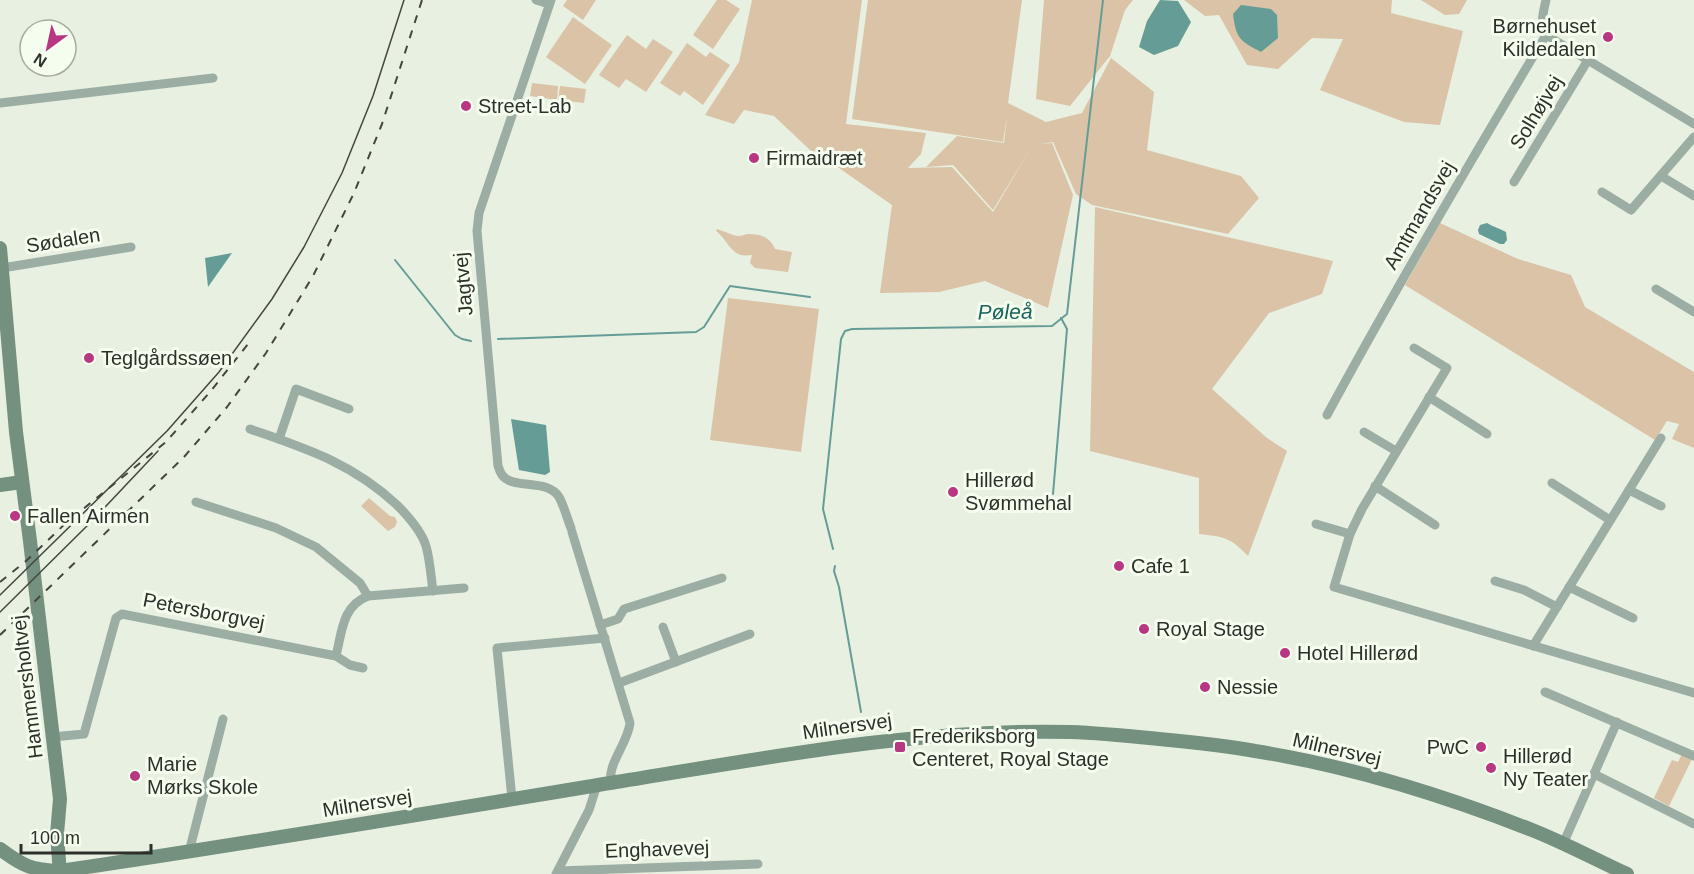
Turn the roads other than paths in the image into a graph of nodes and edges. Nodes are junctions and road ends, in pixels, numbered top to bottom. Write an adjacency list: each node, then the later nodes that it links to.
1 (536, 0): 3 (street, Jagtvej)
2 (1546, 0): 4 (street)
3 (550, 2): 49 (street, Jagtvej)
4 (1546, 34): 5 (street); 22 (street, Amtmandsvej)
5 (1588, 60): 8 (street); 11 (street, Solhøjvej)
6 (213, 78): 7 (street)
7 (0, 104)
8 (1694, 124)
9 (1694, 137): 10 (street)
10 (1661, 176): 12 (street); 13 (street)
11 (1514, 182)
12 (1602, 192)
13 (1694, 196)
14 (131, 247): 16 (street, Sødalen)
15 (0, 248): 16 (street, Hammersholtvej)
16 (2, 268): 30 (street, Hammersholtvej)
17 (1656, 289): 18 (street)
18 (1694, 312)
19 (1414, 348): 20 (street)
20 (1429, 397): 25 (street); 28 (street)
21 (349, 410): 27 (street)
22 (1327, 415)
23 (250, 429): 27 (street)
24 (1364, 432): 28 (street)
25 (1487, 434)
26 (1661, 438): 34 (street)
27 (279, 439): 45 (street)
28 (1396, 451): 33 (street)
29 (0, 477): 30 (street)
30 (21, 478): 32 (street); 62 (street, Hammersholtvej)
31 (1552, 483): 37 (street)
32 (0, 485)
33 (1375, 486): 39 (street); 40 (street)
34 (1629, 490): 36 (street); 37 (street)
35 (196, 502): 46 (street)
36 (1660, 506)
37 (1611, 520): 43 (street)
38 (1316, 524): 40 (street)
39 (1434, 525)
40 (1350, 534): 53 (street)
41 (722, 578): 49 (street)
42 (1495, 582): 47 (street)
43 (1569, 587): 47 (street); 48 (street)
44 (464, 588): 45 (street)
45 (433, 591): 46 (street)
46 (368, 596): 54 (street)
47 (1557, 607): 53 (street)
48 (1633, 618)
49 (600, 625): 52 (street)
50 (663, 627): 55 (street)
51 (750, 634): 55 (street)
52 (605, 638): 57 (street); 66 (street)
53 (1533, 646): 59 (street)
54 (336, 656): 56 (street, Petersborgvej); 62 (street, Petersborgvej)
55 (676, 662): 57 (street)
56 (363, 668)
57 (619, 683): 65 (street)
58 (1545, 692): 61 (street)
59 (1694, 693)
60 (223, 719): 70 (street)
61 (1617, 722): 63 (street); 64 (street)
62 (52, 737): 73 (street, Hammersholtvej)
63 (1694, 756)
64 (1594, 774): 67 (street); 68 (street)
65 (604, 784): 66 (street, Milnersvej); 68 (street, Milnersvej); 74 (street)
66 (512, 799): 70 (street, Milnersvej)
67 (1694, 824)
68 (1563, 844): 76 (street, Milnersvej)
69 (0, 849): 71 (street)
70 (189, 852): 73 (street, Milnersvej)
71 (17, 862): 73 (street, Milnersvej); 75 (street)
72 (758, 864): 74 (street, Enghavevej)
73 (60, 872)
74 (557, 872)
75 (25, 874)
76 (1627, 874)

